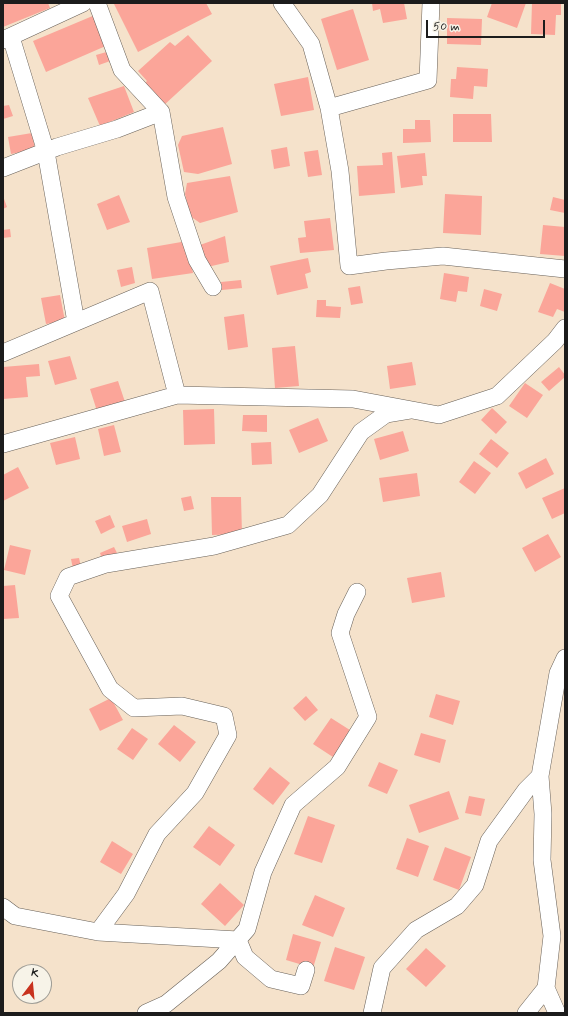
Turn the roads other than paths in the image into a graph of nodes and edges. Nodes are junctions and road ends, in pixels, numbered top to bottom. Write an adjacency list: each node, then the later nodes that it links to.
1 (83, 3): 5 (street)
2 (97, 3): 7 (street)
3 (282, 3): 6 (street)
4 (431, 3): 6 (street)
5 (7, 38): 8 (street)
6 (329, 108): 10 (street)
7 (161, 112): 8 (street); 11 (street)
8 (46, 152): 9 (street); 12 (street)
9 (3, 168)
10 (565, 269)
11 (213, 287)
12 (76, 322): 14 (street); 15 (street)
13 (565, 328): 16 (street)
14 (3, 353)
15 (177, 395): 16 (street); 17 (street)
16 (410, 410): 22 (street)
17 (3, 444)
18 (357, 592): 23 (street)
19 (565, 658): 20 (street)
20 (540, 776): 25 (street); 27 (street)
21 (3, 907): 22 (street)
22 (98, 932): 23 (street)
23 (238, 940): 24 (street); 26 (street)
24 (306, 970)
25 (546, 988): 28 (street); 29 (street)
26 (146, 1013)
27 (372, 1013)
28 (526, 1013)
29 (557, 1013)

